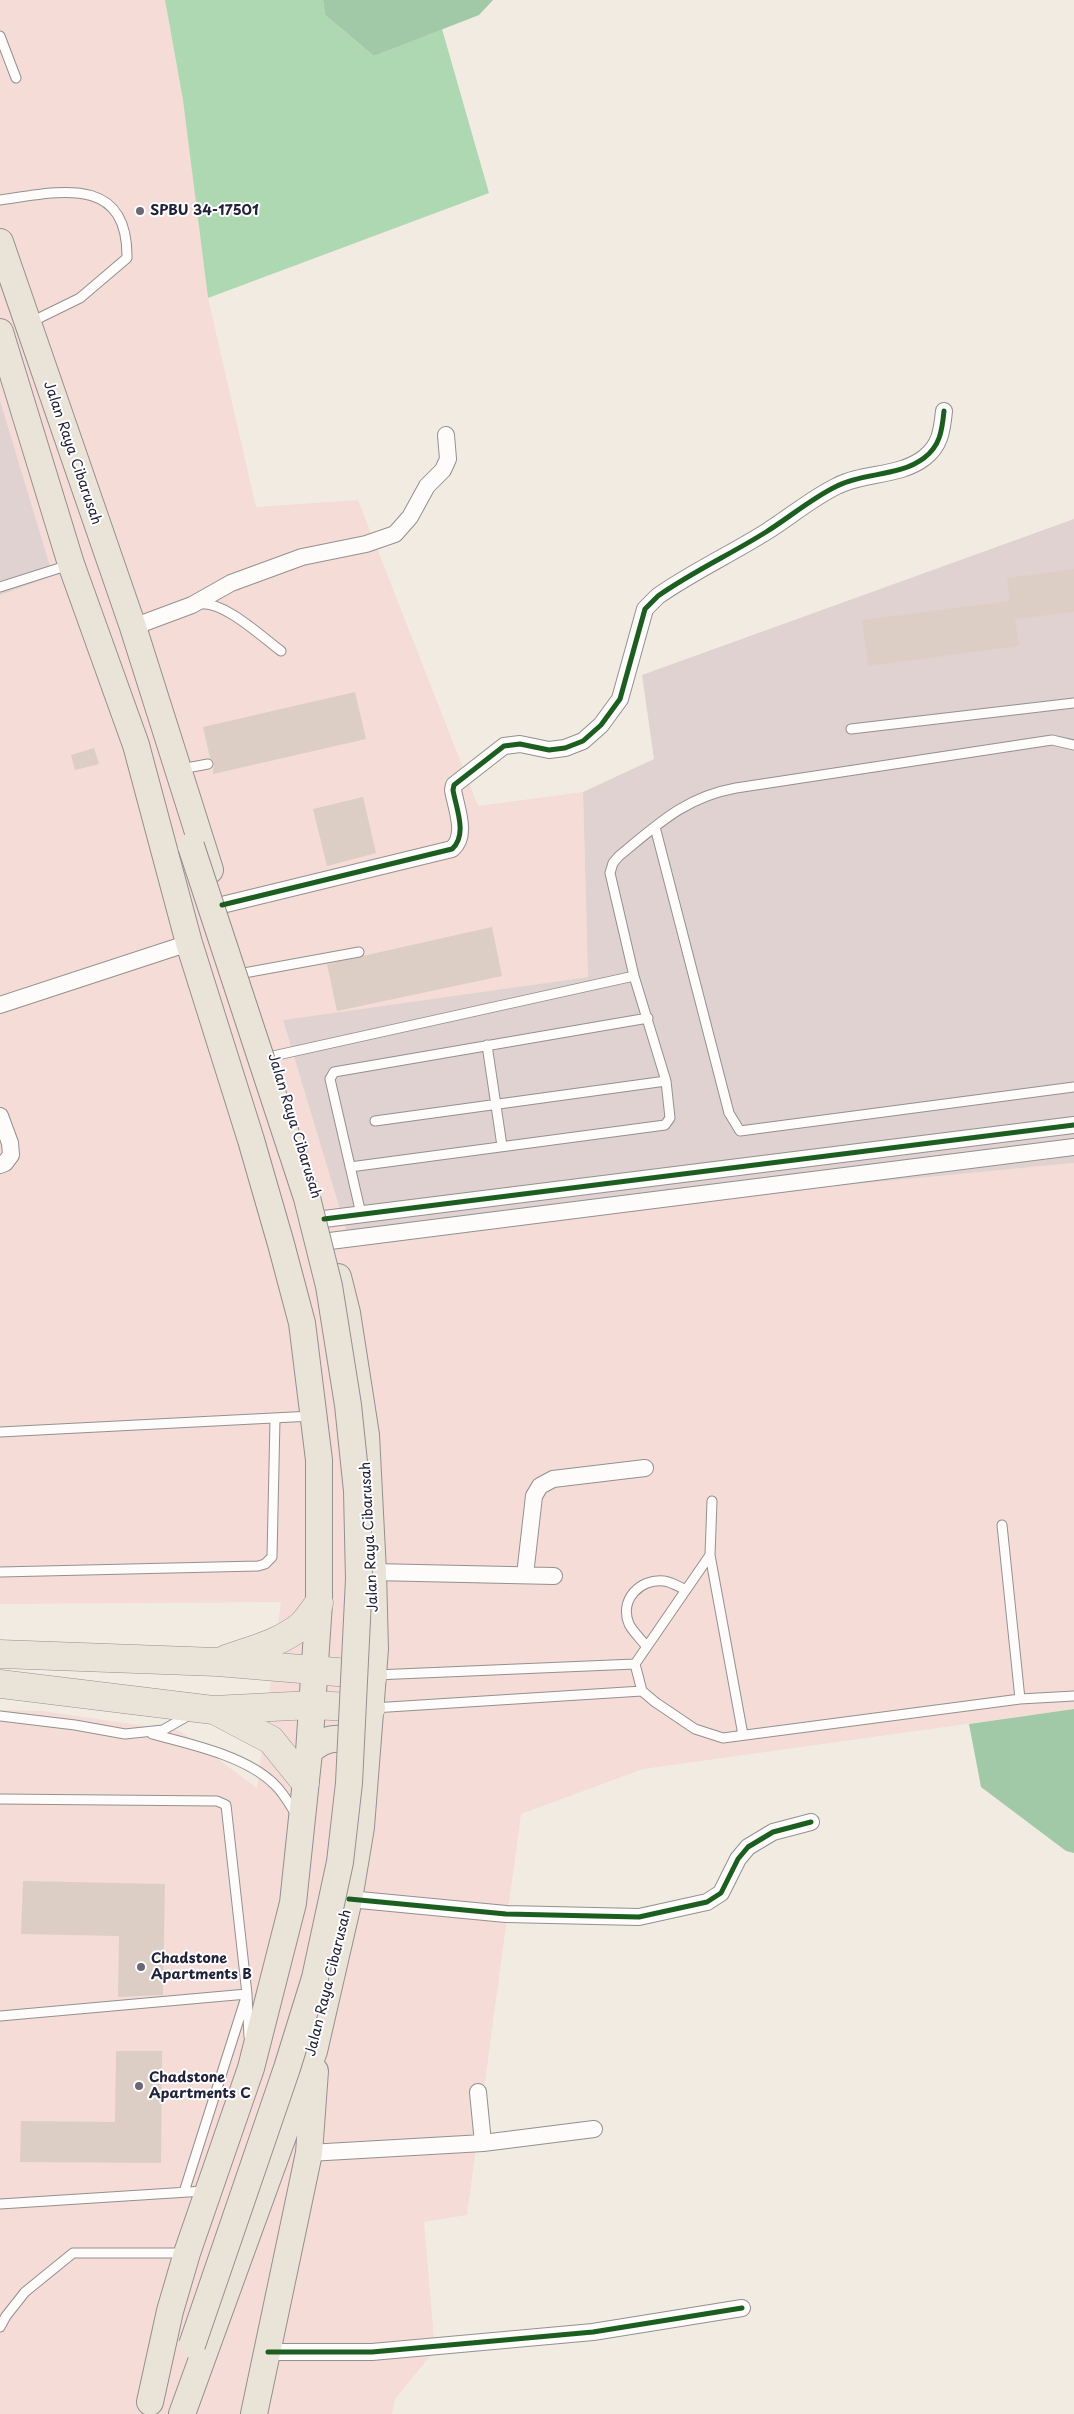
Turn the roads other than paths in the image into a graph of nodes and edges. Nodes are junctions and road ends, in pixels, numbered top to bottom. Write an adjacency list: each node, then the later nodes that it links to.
1 (0, 36): 2 (lane)
2 (16, 78)
3 (0, 200): 5 (lane)
4 (0, 242): 5 (main road, Jalan Raya Cibarusah)
5 (27, 324): 12 (main road, Jalan Raya Cibarusah)
6 (0, 332): 9 (main road, Jalan Raya Cibarusah)
7 (944, 411): 23 (street)
8 (446, 435): 11 (street)
9 (71, 564): 10 (lane); 17 (main road, Jalan Raya Cibarusah)
10 (0, 587)
11 (192, 605): 12 (street); 13 (lane)
12 (133, 627): 14 (main road, Jalan Raya Cibarusah)
13 (281, 651)
14 (145, 664): 20 (main road, Jalan Raya Cibarusah); 22 (main road, Jalan Raya Cibarusah)
15 (1074, 703): 16 (lane)
16 (851, 730)
17 (136, 745): 22 (main road, Jalan Raya Cibarusah); 24 (main road, Jalan Raya Cibarusah)
18 (1074, 745): 21 (lane)
19 (208, 764): 20 (lane)
20 (178, 769): 23 (main road, Jalan Raya Cibarusah)
21 (655, 827): 27 (lane); 33 (lane)
22 (186, 848): 93 (main road, Jalan Raya Cibarusah)
23 (222, 905): 26 (main road, Jalan Raya Cibarusah)
24 (190, 943): 28 (street); 44 (main road, Jalan Raya Cibarusah)
25 (359, 952): 26 (lane)
26 (244, 972): 31 (main road, Jalan Raya Cibarusah)
27 (634, 976): 29 (lane); 31 (lane)
28 (0, 1005)
29 (648, 1018): 30 (lane); 32 (lane)
30 (487, 1045): 34 (lane); 41 (lane)
31 (273, 1056): 43 (main road, Jalan Raya Cibarusah)
32 (666, 1081): 34 (lane); 38 (lane)
33 (1074, 1086)
34 (497, 1105): 36 (lane); 38 (lane)
35 (0, 1116): 40 (street)
36 (375, 1121)
37 (1074, 1125): 42 (street)
38 (502, 1146): 41 (lane)
39 (1074, 1146): 43 (street)
40 (0, 1165)
41 (350, 1167): 42 (lane)
42 (362, 1214): 43 (street)
43 (327, 1230): 52 (main road, Jalan Raya Cibarusah)
44 (315, 1416): 45 (lane); 56 (main road, Jalan Raya Cibarusah)
45 (275, 1419): 46 (lane); 51 (lane)
46 (0, 1432)
47 (646, 1468): 53 (street)
48 (712, 1500): 50 (lane)
49 (1002, 1525): 66 (lane)
50 (710, 1555): 55 (lane); 72 (lane)
51 (0, 1572)
52 (373, 1572): 53 (street); 61 (main road, Jalan Raya Cibarusah)
53 (525, 1575): 54 (street)
54 (554, 1576)
55 (686, 1590): 57 (lane); 57 (lane)
56 (319, 1603): 59 (main road, Jalan Raya Cibarusah); 60 (highway)
57 (646, 1646): 62 (lane)
58 (0, 1654): 60 (highway)
59 (315, 1660): 60 (highway); 61 (highway); 67 (main road, Jalan Raya Cibarusah)
60 (217, 1662)
61 (374, 1662): 62 (lane); 68 (main road, Jalan Raya Cibarusah)
62 (635, 1664): 64 (lane)
63 (0, 1684): 69 (highway)
64 (642, 1691): 68 (lane); 72 (lane)
65 (1074, 1696): 66 (lane)
66 (1020, 1699): 72 (lane)
67 (312, 1705): 68 (highway); 69 (highway); 73 (main road, Jalan Raya Cibarusah)
68 (371, 1708): 74 (main road, Jalan Raya Cibarusah)
69 (206, 1709): 71 (lane); 75 (highway)
70 (0, 1716): 71 (lane)
71 (149, 1733): 77 (lane)
72 (743, 1736)
73 (309, 1752): 74 (main road); 75 (main road, Jalan Raya Cibarusah)
74 (368, 1759): 79 (main road, Jalan Raya Cibarusah)
75 (305, 1782): 77 (main road, Jalan Raya Cibarusah)
76 (0, 1799): 80 (lane)
77 (301, 1822): 83 (main road, Jalan Raya Cibarusah)
78 (812, 1822): 79 (street)
79 (349, 1899): 82 (main road, Jalan Raya Cibarusah)
80 (247, 1994): 81 (lane); 83 (lane); 88 (lane)
81 (0, 2016)
82 (314, 2051): 87 (main road); 96 (main road, Jalan Raya Cibarusah)
83 (251, 2068): 88 (main road, Jalan Raya Cibarusah)
84 (478, 2092): 86 (street)
85 (594, 2129): 86 (street)
86 (483, 2142): 87 (street)
87 (310, 2153): 94 (main road)
88 (196, 2192): 89 (lane); 90 (main road, Jalan Raya Cibarusah)
89 (0, 2204)
90 (187, 2253): 92 (lane); 95 (main road, Jalan Raya Cibarusah)
91 (742, 2308): 94 (street)
92 (0, 2327)
93 (186, 2345): 95 (main road, Jalan Raya Cibarusah); 96 (main road, Jalan Raya Cibarusah)
94 (268, 2352): 97 (main road)
95 (148, 2408)
96 (181, 2414)
97 (254, 2414)

